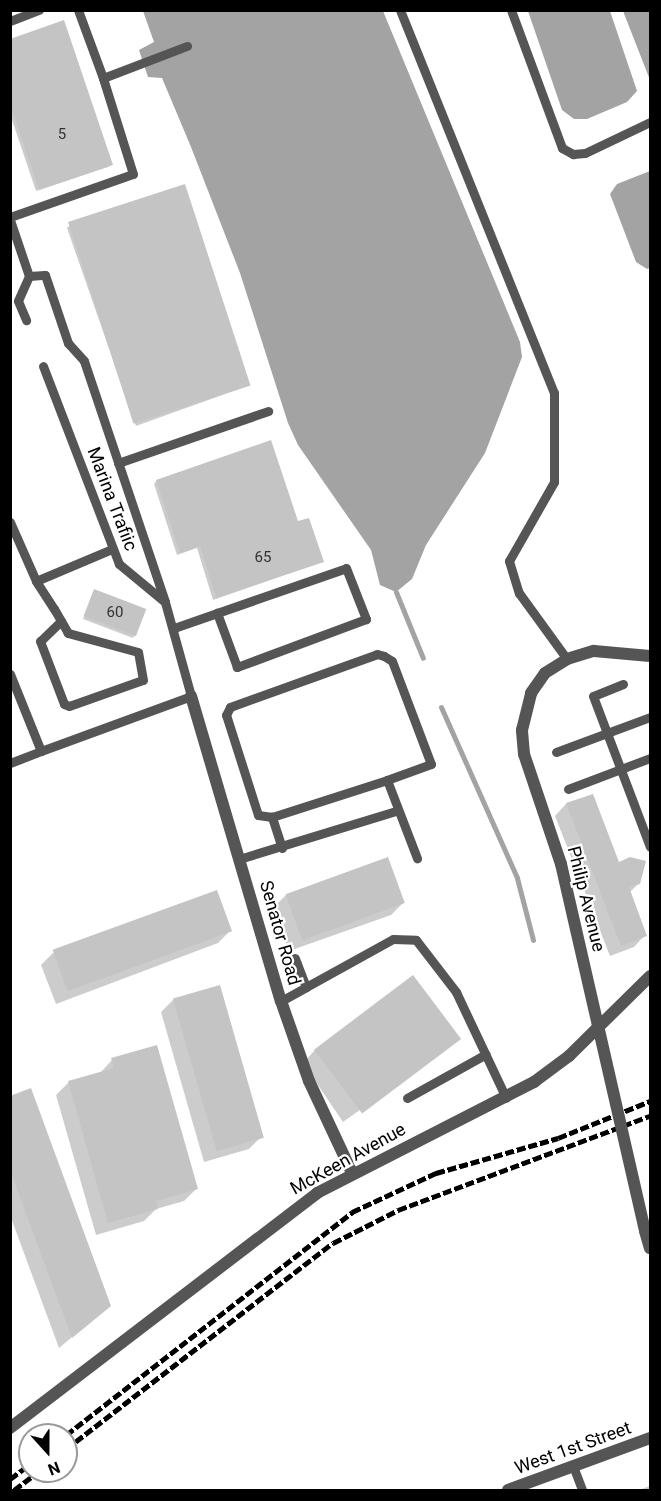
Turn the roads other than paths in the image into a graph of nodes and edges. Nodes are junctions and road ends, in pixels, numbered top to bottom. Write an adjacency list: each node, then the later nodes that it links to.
1 (39, 10): 5 (lane)
2 (78, 10): 7 (lane)
3 (400, 10): 23 (lane)
4 (511, 10): 8 (lane)
5 (10, 21)
6 (187, 46): 7 (lane)
7 (103, 78): 9 (lane)
8 (651, 122)
9 (10, 219): 10 (lane)
10 (29, 276): 11 (lane); 14 (lane)
11 (26, 320)
12 (43, 366): 16 (lane, Marina Trafiic)
13 (268, 411): 14 (lane)
14 (118, 463): 18 (lane)
15 (10, 522): 17 (lane)
16 (112, 549): 17 (lane); 18 (lane, Marina Trafiic)
17 (36, 581): 20 (lane)
18 (165, 602): 21 (lane)
19 (217, 613): 19 (lane); 21 (lane)
20 (61, 621): 20 (lane)
21 (174, 628): 26 (lane)
22 (651, 656): 23 (street, Philip Avenue)
23 (567, 659): 52 (street, Philip Avenue, bridge)
24 (10, 674): 29 (lane)
25 (623, 684): 28 (lane)
26 (191, 696): 29 (lane); 43 (street, Senator Road)
27 (651, 717): 28 (lane)
28 (608, 733): 30 (lane); 33 (lane)
29 (41, 751): 32 (lane)
30 (556, 752)
31 (651, 758): 33 (lane)
32 (10, 763)
33 (621, 769): 35 (lane); 39 (lane)
34 (387, 780): 36 (lane); 38 (lane); 38 (lane)
35 (568, 789)
36 (396, 811): 41 (lane); 42 (lane)
37 (651, 813): 39 (lane)
38 (272, 817): 41 (lane)
39 (639, 817): 40 (lane)
40 (651, 847)
41 (282, 848): 43 (lane)
42 (417, 858)
43 (239, 860): 47 (street, Senator Road)
44 (296, 958): 46 (lane)
45 (651, 976): 50 (street, McKeen Avenue)
46 (306, 987): 47 (lane); 48 (lane)
47 (281, 1001): 51 (street, Senator Road)
48 (486, 1054): 49 (lane); 50 (lane)
49 (407, 1098)
50 (506, 1098): 51 (street, McKeen Avenue)
51 (352, 1173): 53 (street, McKeen Avenue)
52 (651, 1248)
53 (10, 1428)
54 (651, 1438): 55 (street, West 1st Street)
55 (573, 1466): 56 (street, West 1st Street); 57 (lane)
56 (508, 1491)
57 (582, 1491)

